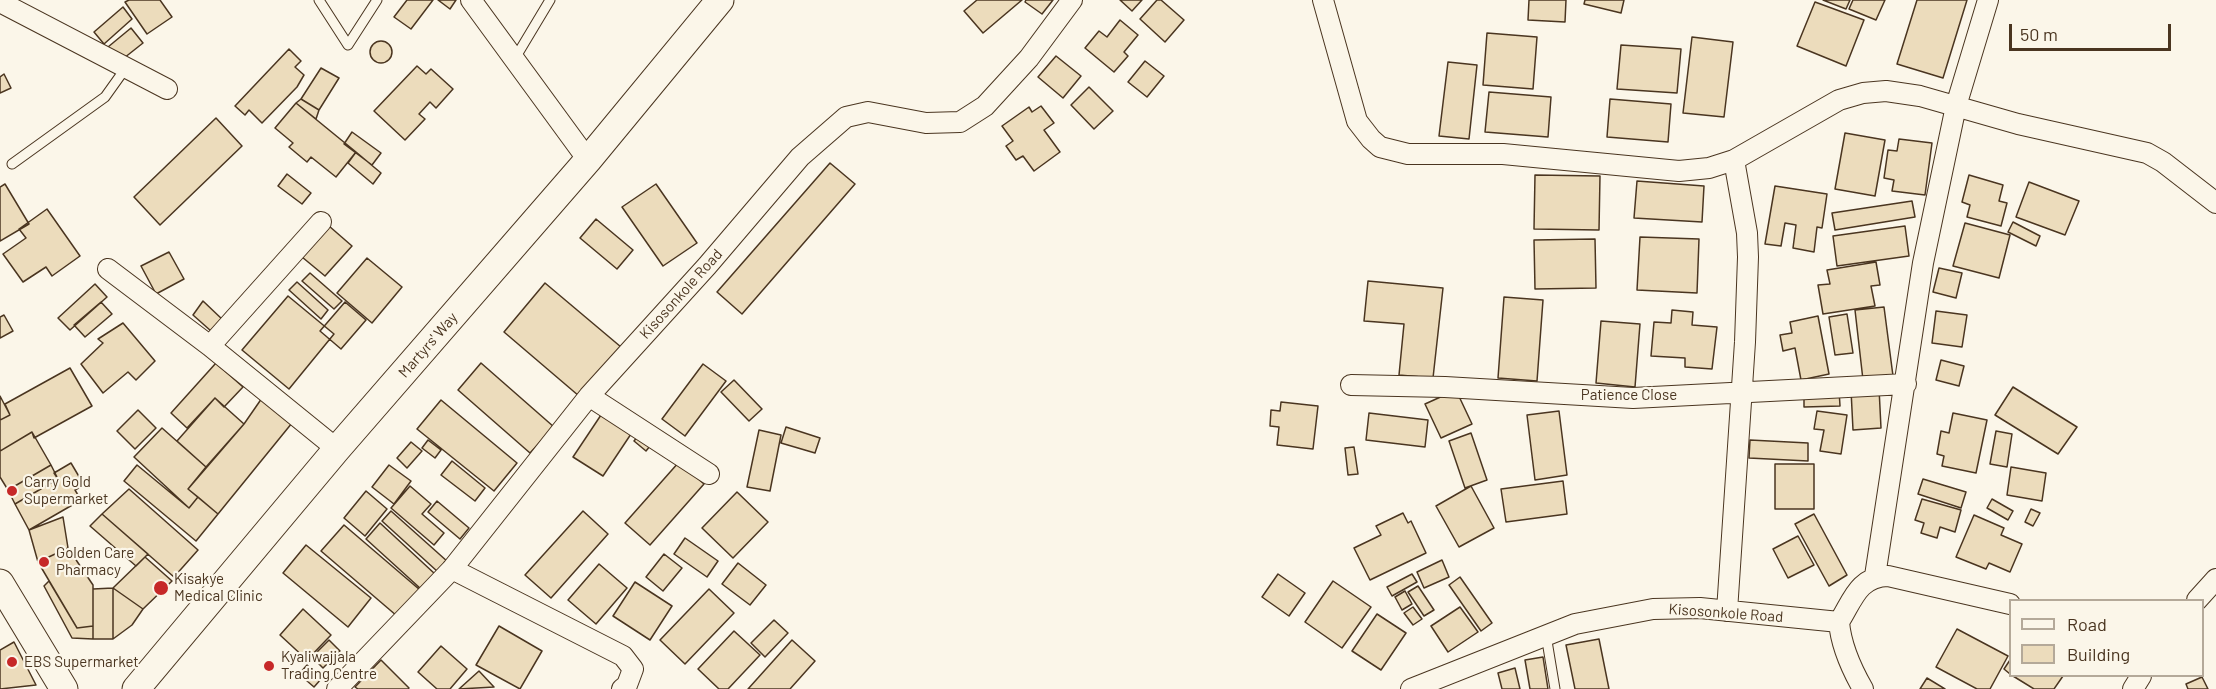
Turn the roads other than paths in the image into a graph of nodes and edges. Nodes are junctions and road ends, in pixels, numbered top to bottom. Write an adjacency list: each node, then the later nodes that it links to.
1 (319, 0): 2 (lane)
2 (377, 0)
3 (471, 0): 10 (street)
4 (550, 0): 10 (lane)
5 (720, 0): 14 (main road, Martyrs' Way)
6 (1072, 0): 24 (street, Kisosonkole Road)
7 (1323, 0): 15 (street)
8 (1988, 0): 13 (street)
9 (0, 2): 11 (street)
10 (514, 60): 14 (street)
11 (125, 69): 12 (street); 16 (lane)
12 (166, 89)
13 (1956, 106): 15 (street); 17 (street); 21 (street)
14 (588, 160): 25 (main road, Martyrs' Way)
15 (1734, 160): 23 (street)
16 (12, 164)
17 (2216, 203)
18 (321, 222): 20 (street)
19 (108, 269): 20 (street)
20 (210, 346): 25 (street)
21 (1906, 384): 23 (street, Patience Close); 28 (street)
22 (1351, 385): 23 (street, Patience Close)
23 (1742, 393): 33 (street)
24 (590, 396): 26 (street); 27 (street, Kisosonkole Road)
25 (337, 449): 37 (main road, Martyrs' Way)
26 (709, 474)
27 (452, 569): 38 (street, Kisosonkole Road); 39 (street)
28 (1875, 576): 32 (street); 34 (street)
29 (2216, 579): 31 (street)
30 (0, 582): 36 (main road)
31 (2198, 599)
32 (2009, 604)
33 (1726, 611): 34 (street, Kisosonkole Road); 35 (street, Kisosonkole Road)
34 (1839, 622): 42 (street)
35 (1546, 635): 40 (street, Kisosonkole Road); 41 (lane)
36 (64, 689)
37 (136, 689)
38 (337, 689)
39 (622, 689)
40 (1411, 689)
41 (1555, 689)
42 (1863, 689)

